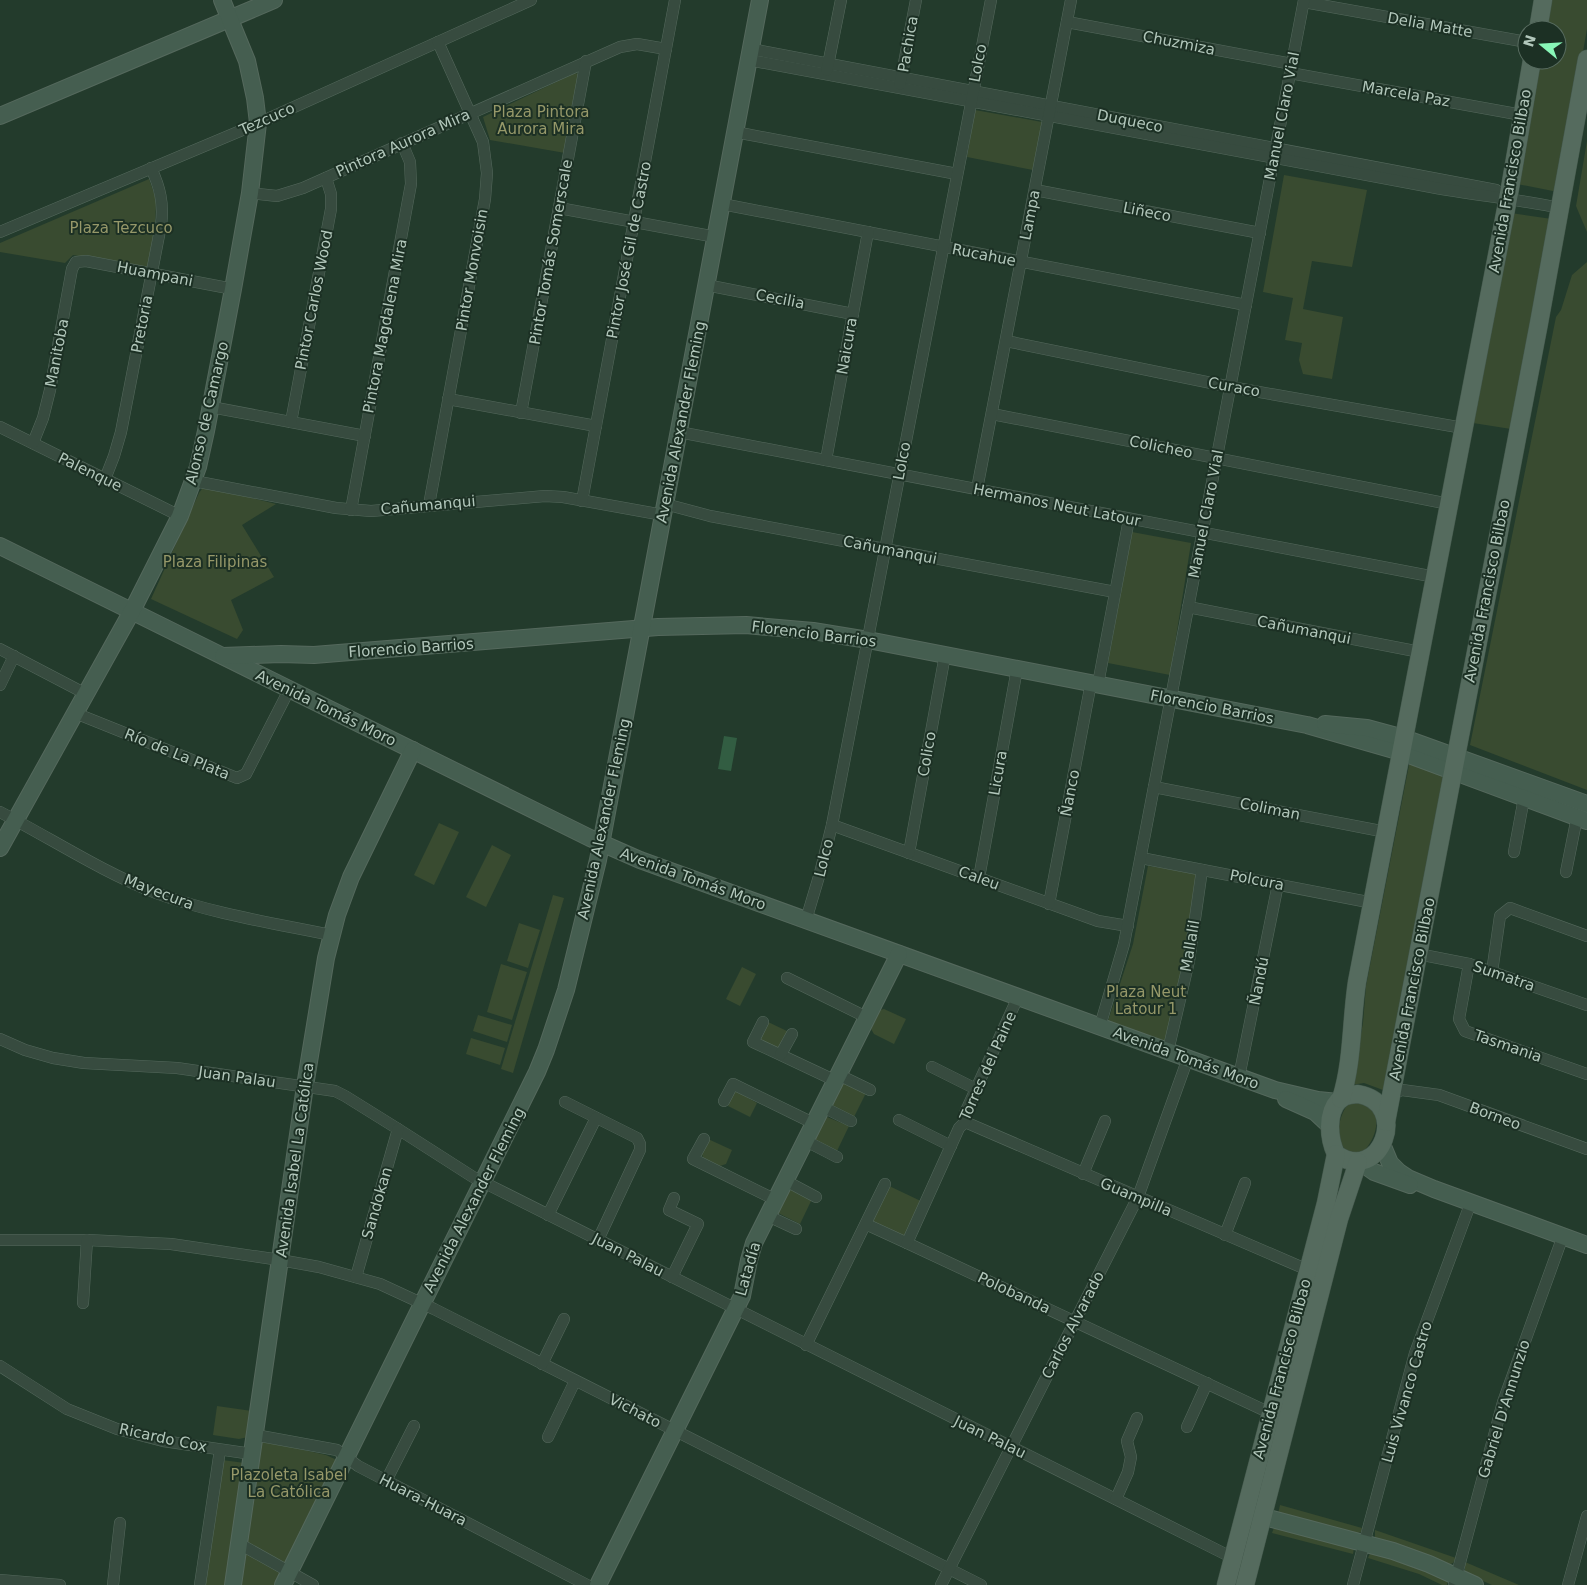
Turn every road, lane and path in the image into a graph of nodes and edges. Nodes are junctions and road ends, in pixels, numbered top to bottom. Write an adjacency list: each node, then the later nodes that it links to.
1 (222, 0): 12 (main road, Alonso de Camargo)
2 (274, 0): 12 (main road)
3 (531, 0): 16 (street, Tezcuco)
4 (675, 0): 17 (street, Pintor José Gil de Castro)
5 (760, 0): 18 (main road, Avenida Alexander Fleming)
6 (841, 0): 22 (street)
7 (916, 0): 24 (street, Pachica)
8 (991, 0): 25 (street, Lolco)
9 (1071, 0): 14 (street, Lampa)
10 (1543, 0): 13 (main road)
11 (1304, 1): 15 (street, Delia Matte); 21 (street, Manuel Claro Vial)
12 (230, 19): 29 (main road); 30 (main road, Alonso de Camargo)
13 (1540, 20)
14 (1066, 22): 21 (street, Chuzmiza); 26 (street, Lampa)
15 (1517, 40)
16 (438, 42): 27 (street, Pintor Monvoisin); 30 (street, Tezcuco)
17 (666, 49): 20 (street, Pintora Aurora Mira); 43 (street, Pintor José Gil de Castro)
18 (750, 55): 22 (street, Duqueco); 31 (main road, Avenida Alexander Fleming)
19 (1587, 59): 42 (main road, Avenida Francisco Bilbao)
20 (586, 61): 27 (street, Pintora Aurora Mira); 41 (street, Pintor Tomás Somerscale)
21 (1291, 68): 28 (street, Marcela Paz); 33 (street, Manuel Claro Vial)
22 (827, 69): 24 (street, Duqueco)
23 (1530, 70): 28 (main road, Avenida Francisco Bilbao)
24 (901, 83): 25 (street, Duqueco)
25 (972, 96): 26 (street, Duqueco); 35 (street, Lolco)
26 (1050, 111): 33 (street, Duqueco); 37 (street, Lampa)
27 (471, 112): 32 (street, Pintora Aurora Mira); 58 (street, Pintor Monvoisin)
28 (1522, 115): 39 (main road, Avenida Francisco Bilbao)
29 (0, 116)
30 (258, 123): 34 (street, Tezcuco); 38 (main road, Alonso de Camargo)
31 (735, 132): 35 (street); 40 (main road, Avenida Alexander Fleming)
32 (402, 143): 36 (street, Pintora Aurora Mira); 67 (street, Pintora Magdalena Mira)
33 (1275, 153): 39 (street, Duqueco); 46 (street, Manuel Claro Vial)
34 (151, 168): 44 (street, Tezcuco); 51 (street, Pretoria)
35 (957, 174): 48 (street, Lolco)
36 (326, 178): 38 (street, Pintora Aurora Mira); 62 (street, Pintor Carlos Wood)
37 (1035, 190): 46 (street, Liñeco); 50 (street, Lampa)
38 (250, 193): 53 (main road, Alonso de Camargo)
39 (1508, 198): 42 (street, Duqueco); 65 (main road, Avenida Francisco Bilbao)
40 (722, 204): 45 (street, Rucahue); 47 (main road, Avenida Alexander Fleming)
41 (559, 208): 43 (street); 60 (street, Pintor Tomás Somerscale)
42 (1560, 208): 107 (main road, Avenida Francisco Bilbao)
43 (634, 222): 47 (street); 63 (street, Pintor José Gil de Castro)
44 (0, 232)
45 (868, 232): 48 (street, Rucahue); 55 (street, Naicura)
46 (1260, 233): 54 (street, Manuel Claro Vial)
47 (716, 237): 52 (main road, Avenida Alexander Fleming)
48 (943, 247): 50 (street, Rucahue); 71 (street, Lolco)
49 (76, 262): 51 (street, Huampani); 68 (street, Manitoba)
50 (1021, 262): 54 (street, Rucahue); 56 (street, Lampa)
51 (151, 273): 53 (street, Huampani); 72 (street, Pretoria)
52 (706, 285): 55 (street, Cecilia); 66 (main road, Avenida Alexander Fleming)
53 (233, 289): 59 (main road, Alonso de Camargo)
54 (1246, 305): 57 (street, Manuel Claro Vial)
55 (853, 314): 70 (street, Naicura)
56 (1006, 341): 57 (street, Curaco); 61 (street, Lampa)
57 (1231, 387): 65 (street, Curaco); 69 (street, Manuel Claro Vial)
58 (448, 399): 60 (street); 77 (street, Pintor Monvoisin)
59 (211, 407): 62 (street); 73 (main road, Alonso de Camargo)
60 (521, 412): 63 (street)
61 (992, 414): 69 (street, Colicheo); 74 (street, Lampa)
62 (291, 422): 67 (street)
63 (596, 426): 75 (street, Pintor José Gil de Castro)
64 (0, 427): 68 (street, Palenque)
65 (1463, 428): 76 (main road, Avenida Francisco Bilbao)
66 (679, 432): 70 (street, Hermanos Neut Latour); 79 (main road, Avenida Alexander Fleming)
67 (364, 436): 78 (street, Pintora Magdalena Mira)
68 (33, 444): 72 (street, Palenque)
69 (1217, 458): 76 (street, Colicheo); 82 (street, Manuel Claro Vial)
70 (826, 460): 71 (street, Hermanos Neut Latour)
71 (900, 474): 74 (street, Hermanos Neut Latour); 84 (street, Lolco)
72 (105, 479): 80 (street, Palenque)
73 (194, 481): 78 (street, Cañumanqui); 80 (main road, Alonso de Camargo)
74 (977, 489): 81 (street, Hermanos Neut Latour)
75 (582, 501): 77 (street, Cañumanqui); 79 (street, Cañumanqui)
76 (1449, 504): 85 (main road, Avenida Francisco Bilbao)
77 (429, 505): 78 (street, Cañumanqui)
78 (350, 510)
79 (664, 510): 84 (street, Cañumanqui); 89 (main road, Avenida Alexander Fleming)
80 (180, 516): 88 (main road, Alonso de Camargo)
81 (1129, 519): 82 (street, Hermanos Neut Latour); 86 (street, Ñanco)
82 (1202, 532): 85 (street, Hermanos Neut Latour); 87 (street, Manuel Claro Vial)
83 (0, 546): 88 (main road, Avenida Tomás Moro)
84 (885, 549): 86 (street, Cañumanqui); 90 (street, Lolco)
85 (1435, 577): 92 (main road, Avenida Francisco Bilbao)
86 (1115, 592): 99 (street, Ñanco)
87 (1188, 607): 92 (street, Cañumanqui); 103 (street, Manuel Claro Vial)
88 (132, 611): 96 (main road, Avenida Tomás Moro); 102 (main road, Alonso de Camargo)
89 (642, 628): 90 (main road, Florencio Barrios); 93 (main road, Florencio Barrios); 115 (main road, Avenida Alexander Fleming)
90 (868, 640): 94 (main road, Florencio Barrios); 113 (street, Lolco)
91 (0, 649): 95 (street)
92 (1420, 652): 105 (main road, Avenida Francisco Bilbao)
93 (314, 655): 96 (main road, Florencio Barrios); 98 (main road, Florencio Barrios)
94 (945, 655): 97 (main road, Florencio Barrios); 118 (street, Colico)
95 (14, 656): 100 (street); 102 (street)
96 (221, 656): 98 (main road, Avenida Tomás Moro)
97 (1017, 669): 99 (main road, Florencio Barrios); 122 (street, Licura)
98 (248, 670): 101 (main road, Avenida Tomás Moro)
99 (1095, 684): 103 (main road, Florencio Barrios); 125 (street, Ñanco)
100 (0, 685)
101 (289, 690): 104 (street, Río de La Plata); 106 (main road, Avenida Tomás Moro)
102 (86, 694): 104 (main road, Alonso de Camargo)
103 (1171, 698): 105 (main road, Florencio Barrios); 108 (street, Manuel Claro Vial)
104 (75, 713): 112 (main road, Alonso de Camargo)
105 (1402, 745): 107 (main road, Florencio Barrios); 114 (main road, Avenida Francisco Bilbao)
106 (412, 750): 115 (main road, Avenida Tomás Moro); 128 (main road, Avenida Isabel La Católica)
107 (1455, 764): 109 (main road, Florencio Barrios); 111 (main road, Florencio Barrios); 131 (main road, Avenida Francisco Bilbao)
108 (1154, 787): 114 (street, Coliman); 119 (street, Manuel Claro Vial)
109 (1524, 798): 111 (main road, Florencio Barrios); 117 (street)
110 (0, 812): 112 (street, Mayecura)
111 (1584, 814): 121 (street)
112 (16, 820): 116 (main road, Alonso de Camargo); 128 (street, Mayecura)
113 (832, 825): 118 (street, Caleu); 126 (street, Lolco)
114 (1386, 832): 124 (main road, Avenida Francisco Bilbao)
115 (601, 843): 126 (main road, Avenida Tomás Moro); 177 (main road, Avenida Alexander Fleming)
116 (0, 848)
117 (1514, 852)
118 (909, 853): 122 (street, Caleu)
119 (1140, 858): 120 (street, Polcura); 127 (street, Manuel Claro Vial)
120 (1202, 870): 123 (street, Polcura); 142 (street, Mallalil)
121 (1566, 872)
122 (979, 878): 125 (street, Caleu)
123 (1278, 884): 124 (street, Polcura); 147 (street, Ñandú)
124 (1372, 903): 154 (main road, Avenida Francisco Bilbao)
125 (1049, 904): 127 (street, Caleu)
126 (806, 920): 130 (main road, Avenida Tomás Moro)
127 (1128, 926): 139 (street, Manuel Claro Vial)
128 (331, 935): 149 (main road, Avenida Isabel La Católica)
129 (1587, 936): 133 (street)
130 (899, 954): 135 (main road, Avenida Tomás Moro); 137 (main road, Latadía)
131 (1418, 954): 132 (street, Sumatra); 151 (main road, Avenida Francisco Bilbao)
132 (1468, 964): 133 (street, Sumatra); 146 (street, Tasmania)
133 (1492, 972): 136 (street, Sumatra)
134 (787, 978): 137 (street)
135 (1018, 997): 139 (main road, Avenida Tomás Moro); 150 (street, Torres del Paine)
136 (1587, 1005)
137 (868, 1018): 148 (main road, Latadía)
138 (763, 1022): 143 (street)
139 (1100, 1026): 142 (main road, Avenida Tomás Moro)
140 (792, 1034): 143 (street)
141 (0, 1039): 149 (street, Juan Palau)
142 (1168, 1051): 144 (main road, Avenida Tomás Moro)
143 (781, 1054): 148 (street)
144 (1188, 1058): 147 (main road, Avenida Tomás Moro); 182 (street, Carlos Alvarado)
145 (932, 1067): 150 (street)
146 (1587, 1074)
147 (1239, 1077): 153 (main road, Avenida Tomás Moro)
148 (838, 1078): 152 (street); 157 (main road, Latadía)
149 (305, 1086): 166 (street, Juan Palau); 197 (main road, Avenida Isabel La Católica)
150 (976, 1089): 162 (street, Torres del Paine)
151 (1396, 1089): 163 (main road, Avenida Francisco Bilbao); 171 (street, Borneo)
152 (870, 1090)
153 (1275, 1090): 154 (main road, Avenida Tomás Moro); 165 (main road, Avenida Tomás Moro)
154 (1339, 1100): 163 (main road); 165 (main road)
155 (724, 1101): 164 (street)
156 (565, 1102): 158 (street)
157 (823, 1107): 160 (street); 164 (main road, Latadía)
158 (596, 1118): 186 (street); 194 (street)
159 (899, 1120): 170 (street)
160 (851, 1121)
161 (1105, 1121): 175 (street)
162 (965, 1122): 170 (street, Torres del Paine); 175 (street, Guampilla)
163 (1386, 1122): 169 (main road)
164 (815, 1124): 168 (main road, Latadía)
165 (1330, 1126): 172 (main road)
166 (398, 1129): 177 (street, Juan Palau); 199 (street, Sandokan)
167 (704, 1139): 184 (street)
168 (806, 1141): 173 (street); 176 (main road, Latadía)
169 (1382, 1144): 174 (main road); 180 (main road)
170 (951, 1146): 195 (street, Torres del Paine)
171 (1587, 1149)
172 (1336, 1154): 174 (main road); 198 (main road, Avenida Francisco Bilbao)
173 (837, 1157)
174 (1359, 1162): 180 (main road); 226 (main road, Avenida Francisco Bilbao)
175 (1083, 1174): 182 (street, Guampilla)
176 (786, 1181): 181 (street); 184 (main road, Latadía)
177 (482, 1182): 186 (street, Juan Palau); 202 (main road, Avenida Alexander Fleming)
178 (1245, 1183): 190 (street)
179 (885, 1184): 188 (street)
180 (1434, 1189): 185 (main road)
181 (816, 1197)
182 (1138, 1197): 190 (street, Guampilla); 205 (street, Carlos Alvarado)
183 (674, 1198): 200 (street)
184 (776, 1200): 187 (main road, Latadía)
185 (1471, 1202): 191 (main road); 228 (street, Luis Vivanco Castro)
186 (548, 1215): 194 (street, Juan Palau)
187 (768, 1216): 189 (street); 203 (main road, Latadía)
188 (866, 1226): 195 (street, Polobanda); 206 (street)
189 (796, 1229)
190 (1225, 1235): 198 (street, Guampilla)
191 (1563, 1236): 196 (main road); 234 (street, Gabriel D'Annunzio)
192 (0, 1240): 193 (street, Vichato)
193 (87, 1240): 197 (street, Vichato); 201 (street)
194 (598, 1240): 200 (street, Juan Palau)
195 (907, 1243): 205 (street, Polobanda)
196 (1587, 1245)
197 (280, 1260): 199 (street, Vichato); 216 (main road, Avenida Isabel La Católica)
198 (1308, 1270): 211 (main road, Avenida Francisco Bilbao)
199 (356, 1276): 202 (street, Vichato)
200 (672, 1277): 203 (street, Juan Palau)
201 (83, 1303)
202 (422, 1303): 207 (street, Vichato); 221 (main road, Avenida Alexander Fleming)
203 (736, 1309): 206 (street, Juan Palau); 215 (main road, Latadía)
204 (564, 1319): 207 (street)
205 (1075, 1321): 210 (street, Polobanda); 218 (street, Carlos Alvarado)
206 (806, 1345): 218 (street, Juan Palau)
207 (542, 1364): 209 (street, Vichato)
208 (0, 1366): 219 (street, Ricardo Cox)
209 (575, 1381): 215 (street, Vichato); 217 (street)
210 (1206, 1383): 211 (street, Polobanda); 214 (street)
211 (1270, 1413): 224 (main road, Avenida Francisco Bilbao)
212 (1137, 1418): 223 (street)
213 (414, 1426): 222 (street)
214 (1186, 1427)
215 (674, 1431): 231 (street, Vichato); 241 (main road, Latadía)
216 (255, 1436): 220 (main road, Avenida Isabel La Católica); 221 (street, Huara-Huara)
217 (548, 1437)
218 (1011, 1448): 223 (street, Juan Palau); 231 (street, Carlos Alvarado)
219 (220, 1450): 220 (street, Ricardo Cox); 237 (street)
220 (252, 1454): 229 (main road, Avenida Isabel La Católica)
221 (346, 1458): 222 (street, Huara-Huara); 232 (main road, Avenida Alexander Fleming)
222 (386, 1481): 240 (street, Huara-Huara)
223 (1116, 1499): 230 (street, Juan Palau)
224 (1244, 1515): 226 (main road); 230 (main road, Avenida Francisco Bilbao)
225 (1587, 1516): 248 (street)
226 (1262, 1517): 228 (main road); 245 (main road, Avenida Francisco Bilbao)
227 (120, 1523): 236 (street)
228 (1364, 1542): 234 (main road); 246 (street, Luis Vivanco Castro)
229 (238, 1543): 232 (street); 238 (main road, Avenida Isabel La Católica)
230 (1233, 1558): 244 (main road, Avenida Francisco Bilbao)
231 (950, 1570): 242 (street, Carlos Alvarado); 243 (street, Vichato)
232 (287, 1578): 239 (street)
233 (0, 1580): 235 (street)
234 (1456, 1581): 247 (main road)
235 (60, 1585)
236 (113, 1585)
237 (200, 1585)
238 (233, 1585)
239 (313, 1585)
240 (587, 1585)
241 (598, 1585)
242 (942, 1585)
243 (981, 1585)
244 (1226, 1585)
245 (1245, 1585)
246 (1353, 1585)
247 (1475, 1585)
248 (1568, 1585)

